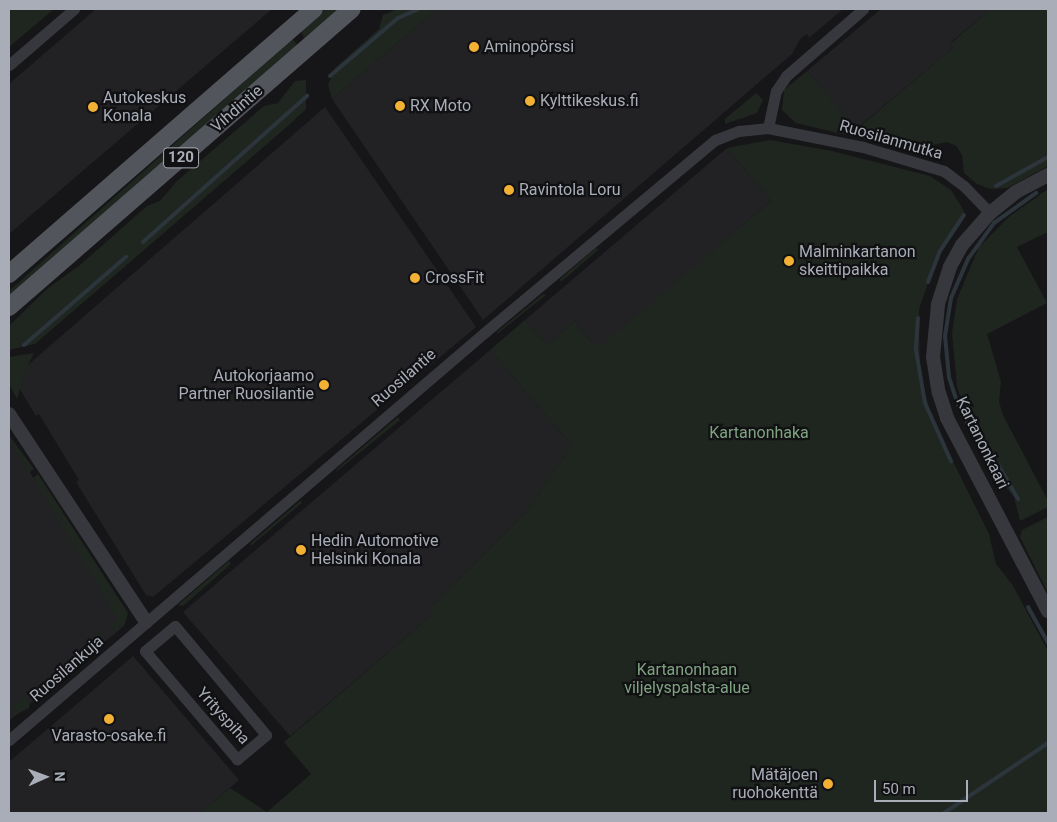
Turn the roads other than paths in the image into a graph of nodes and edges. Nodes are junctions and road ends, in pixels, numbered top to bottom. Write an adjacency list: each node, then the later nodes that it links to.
1 (74, 9): 5 (street)
2 (314, 9): 9 (main road, Vihdintie / 120)
3 (352, 9): 10 (main road, Vihdintie / 120)
4 (863, 9): 6 (street)
5 (9, 65)
6 (768, 128): 8 (street, Ruosilanmutka); 13 (street, Ruosilantie)
7 (1048, 175): 8 (street, Kartanonkaari)
8 (990, 213): 12 (street, Kartanonkaari)
9 (9, 274)
10 (9, 307)
11 (9, 414): 13 (street)
12 (1048, 612)
13 (146, 622): 14 (street); 15 (street, Ruosilankuja)
14 (160, 638): 14 (street, Yrityspiha)
15 (9, 740)

